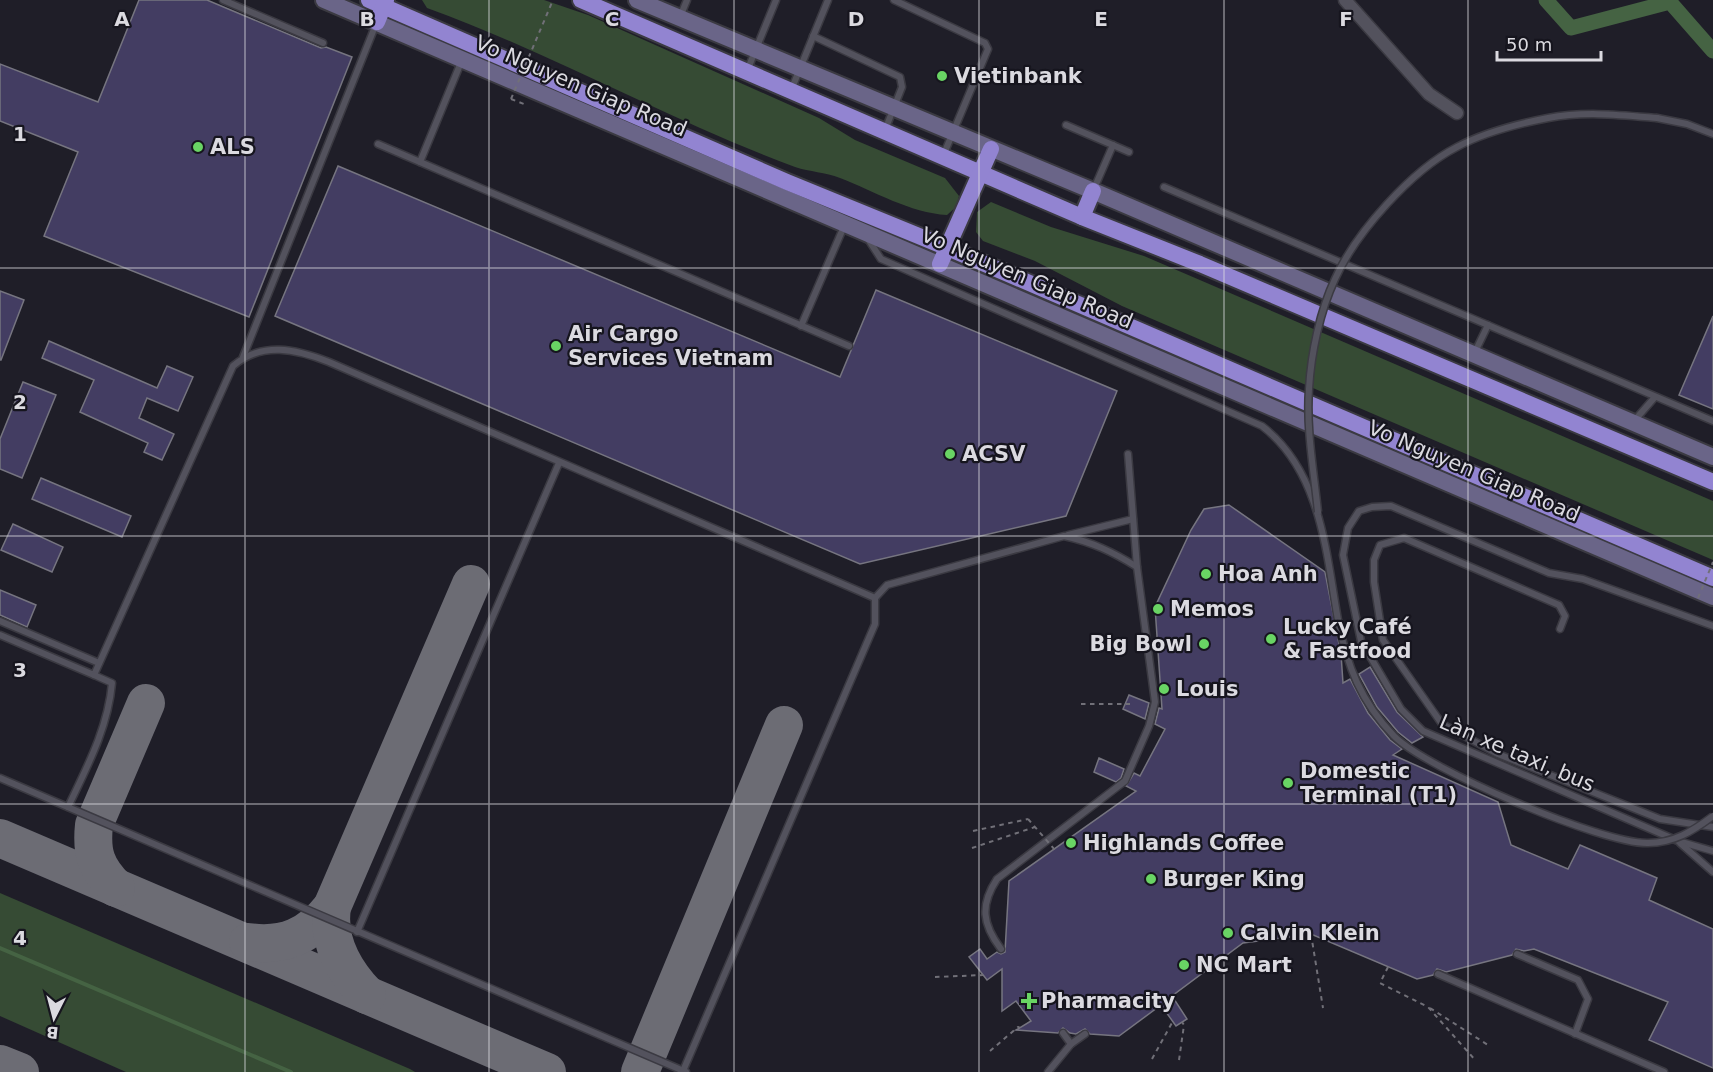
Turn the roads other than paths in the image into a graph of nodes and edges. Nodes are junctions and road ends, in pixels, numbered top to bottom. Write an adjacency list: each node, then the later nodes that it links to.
1 (223, 0): 14 (lane)
2 (324, 0): 12 (main road, Vo Nguyen Giap Road)
3 (581, 0): 18 (highway)
4 (637, 0): 11 (main road)
5 (687, 0): 11 (lane)
6 (776, 0): 15 (lane)
7 (828, 0): 13 (lane)
8 (894, 0): 24 (lane)
9 (1345, 0): 21 (street)
10 (380, 2): 12 (highway); 33 (highway, Vo Nguyen Giap Road)
11 (680, 18): 15 (main road)
12 (376, 22): 16 (main road, Vo Nguyen Giap Road); 48 (lane)
13 (813, 36): 17 (lane); 20 (lane)
14 (323, 43)
15 (756, 50): 17 (main road); 18 (lane)
16 (462, 59): 31 (lane); 36 (main road, Vo Nguyen Giap Road)
17 (800, 69): 19 (lane); 20 (main road)
18 (747, 71): 19 (highway)
19 (791, 91): 23 (highway)
20 (894, 108): 23 (lane); 24 (main road)
21 (1457, 113)
22 (1066, 125): 27 (lane)
23 (885, 131): 30 (highway)
24 (953, 133): 28 (main road); 30 (lane)
25 (1713, 134): 56 (lane, bridge)
26 (378, 144): 31 (lane)
27 (1113, 145): 29 (lane); 35 (lane)
28 (991, 149): 32 (highway); 35 (main road)
29 (1129, 152)
30 (943, 156): 32 (highway)
31 (420, 162): 44 (lane)
32 (980, 172): 38 (highway); 40 (highway)
33 (787, 182): 36 (main road); 37 (highway, Vo Nguyen Giap Road)
34 (1164, 187): 43 (lane)
35 (1093, 191): 38 (highway); 47 (main road)
36 (815, 210): 37 (main road, Vo Nguyen Giap Road)
37 (848, 216): 39 (main road, Vo Nguyen Giap Road); 40 (highway, Vo Nguyen Giap Road); 44 (lane)
38 (1082, 217): 55 (highway)
39 (863, 231): 41 (main road, Vo Nguyen Giap Road); 56 (lane)
40 (948, 248): 41 (highway); 42 (highway, Vo Nguyen Giap Road)
41 (940, 264): 45 (main road, Vo Nguyen Giap Road)
42 (1091, 310): 45 (main road); 60 (highway, Vo Nguyen Giap Road)
43 (1488, 325): 47 (lane); 49 (lane)
44 (801, 326): 46 (lane)
45 (1101, 334): 61 (main road, Vo Nguyen Giap Road)
46 (849, 346)
47 (1474, 354): 50 (main road)
48 (243, 357): 54 (lane); 67 (lane)
49 (1655, 396): 50 (lane); 51 (lane)
50 (1633, 421): 53 (main road)
51 (1713, 421)
52 (1128, 454): 57 (lane)
53 (1713, 457)
54 (559, 463): 62 (lane); 76 (lane)
55 (1713, 482)
56 (1318, 512): 71 (lane, bridge)
57 (1133, 519): 58 (lane); 59 (lane)
58 (1065, 536): 59 (lane); 62 (lane)
59 (1137, 567): 77 (lane)
60 (1713, 578)
61 (1706, 597)
62 (875, 598): 84 (lane)
63 (0, 621): 67 (lane)
64 (1713, 626): 73 (lane, Làn xe taxi, bus)
65 (1560, 629): 72 (lane)
66 (0, 635): 68 (lane)
67 (99, 663): 68 (lane)
68 (94, 675): 70 (lane)
69 (0, 778): 70 (lane)
70 (68, 807): 76 (lane)
71 (1713, 816)
72 (1713, 827)
73 (1678, 841): 74 (lane, Làn xe taxi, bus); 75 (lane)
74 (1713, 851)
75 (1713, 872)
76 (357, 932): 84 (lane)
77 (1001, 949)
78 (1517, 954): 82 (lane)
79 (1438, 974): 82 (lane)
80 (1063, 1033): 83 (lane)
81 (1085, 1034): 83 (lane)
82 (1575, 1034): 86 (lane)
83 (1071, 1044): 85 (lane)
84 (684, 1071)
85 (1048, 1072)
86 (1664, 1072)

